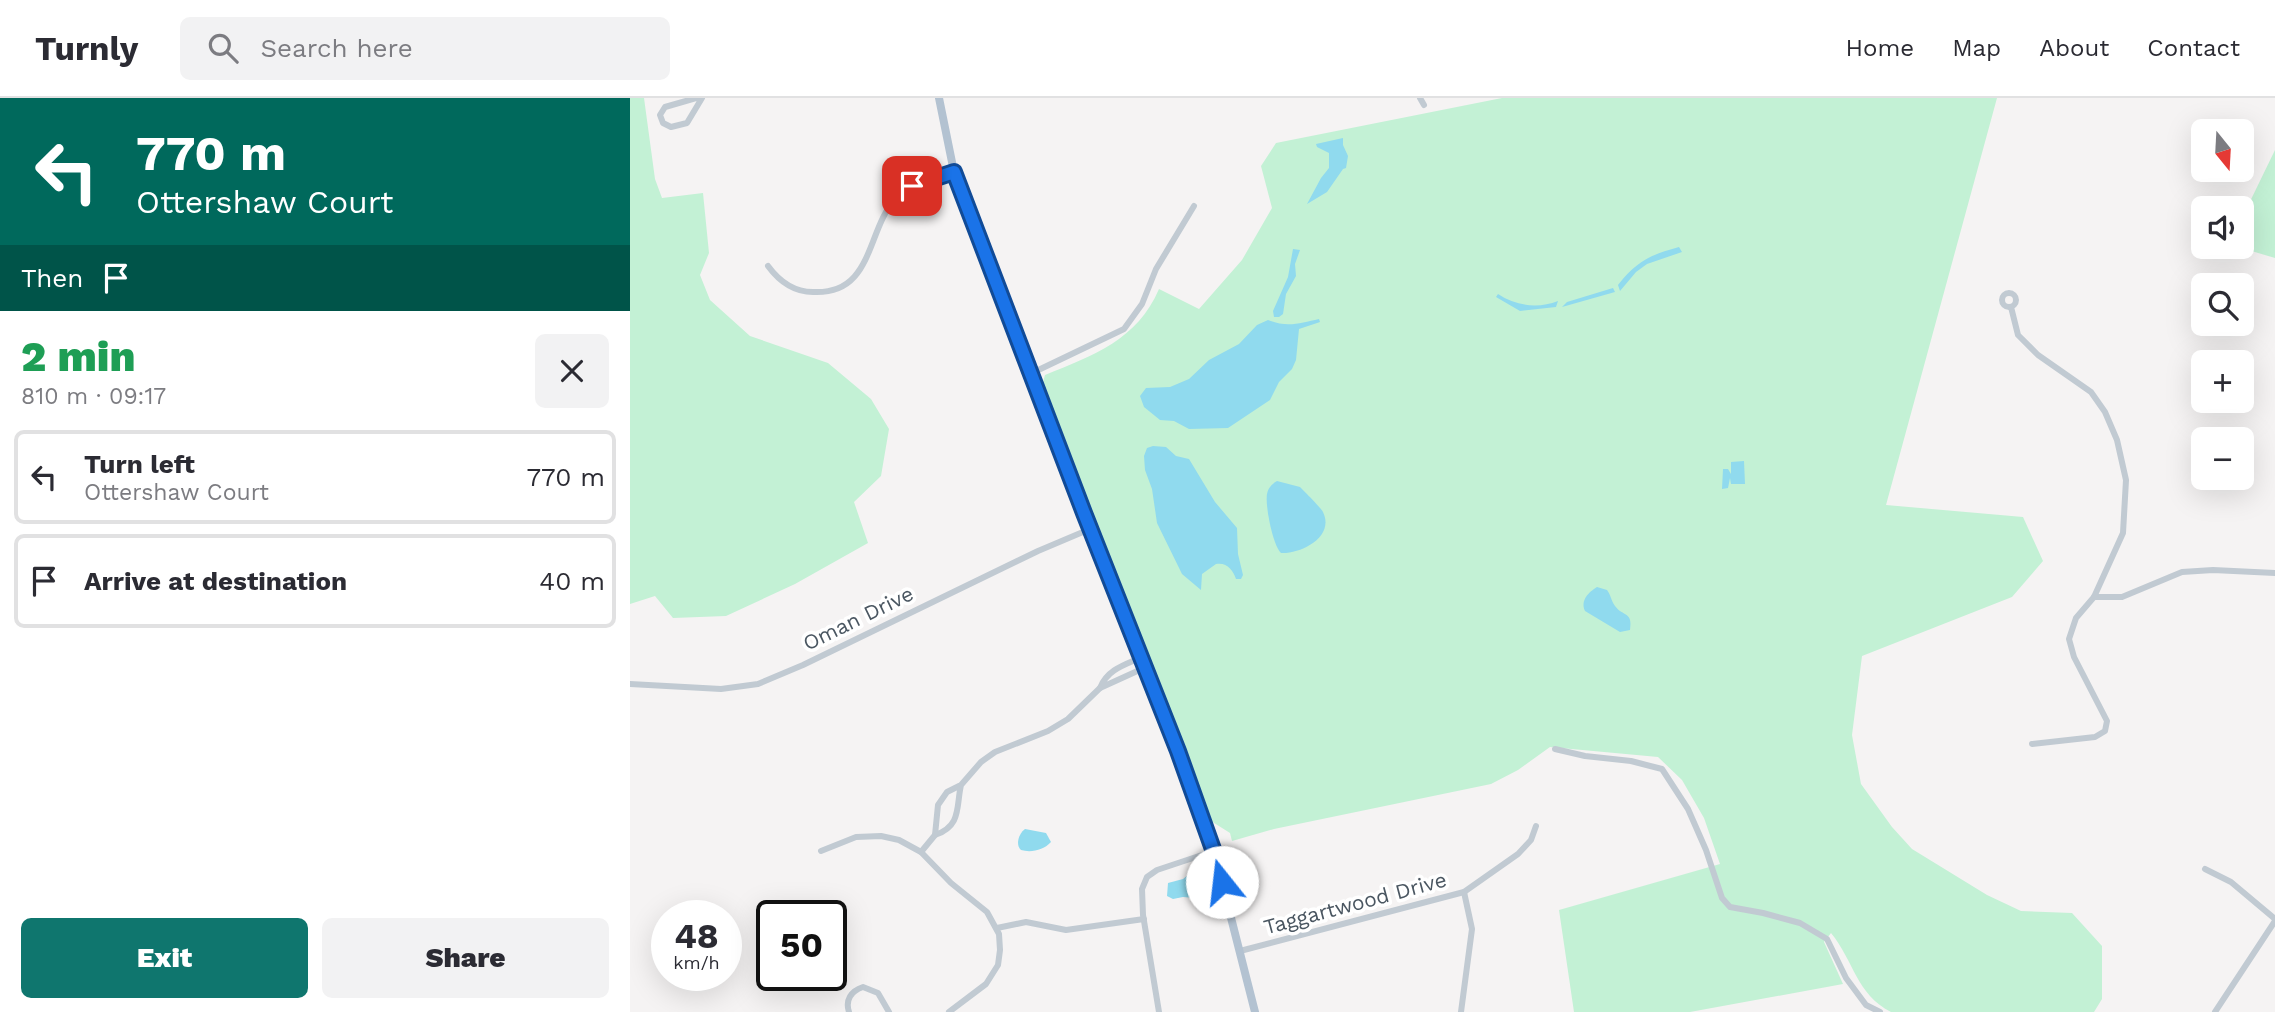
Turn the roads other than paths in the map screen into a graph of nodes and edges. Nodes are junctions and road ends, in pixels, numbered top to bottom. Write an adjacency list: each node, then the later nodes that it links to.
1 (696, 98): 2 (street)
2 (702, 98)
3 (939, 98): 4 (main road)
4 (954, 172): 6 (street); 8 (main road)
5 (1194, 206): 8 (street)
6 (768, 266)
7 (2011, 307): 11 (street)
8 (1030, 374): 9 (main road)
9 (1090, 529): 12 (main road); 14 (street, Oman Drive)
10 (2275, 573): 11 (street)
11 (2094, 597): 16 (street)
12 (1140, 658): 13 (main road); 15 (street)
13 (1144, 668): 15 (street); 23 (main road)
14 (630, 684)
15 (1100, 688): 18 (street)
16 (2032, 744)
17 (1555, 749): 36 (street)
18 (961, 785): 20 (street); 20 (street)
19 (1536, 826): 25 (street, Taggartwood Drive)
20 (935, 835): 22 (street)
21 (821, 851): 22 (street)
22 (921, 852): 28 (street)
23 (1214, 852): 26 (street); 29 (main road)
24 (2205, 869): 27 (street)
25 (1464, 892): 29 (street, Taggartwood Drive); 35 (street)
26 (1144, 919): 28 (street); 33 (street)
27 (2275, 920): 37 (street)
28 (997, 928): 32 (street)
29 (1240, 951): 34 (main road)
30 (849, 1012): 31 (street)
31 (889, 1012)
32 (949, 1012)
33 (1159, 1012)
34 (1255, 1012)
35 (1461, 1012)
36 (1880, 1012)
37 (2215, 1012)

